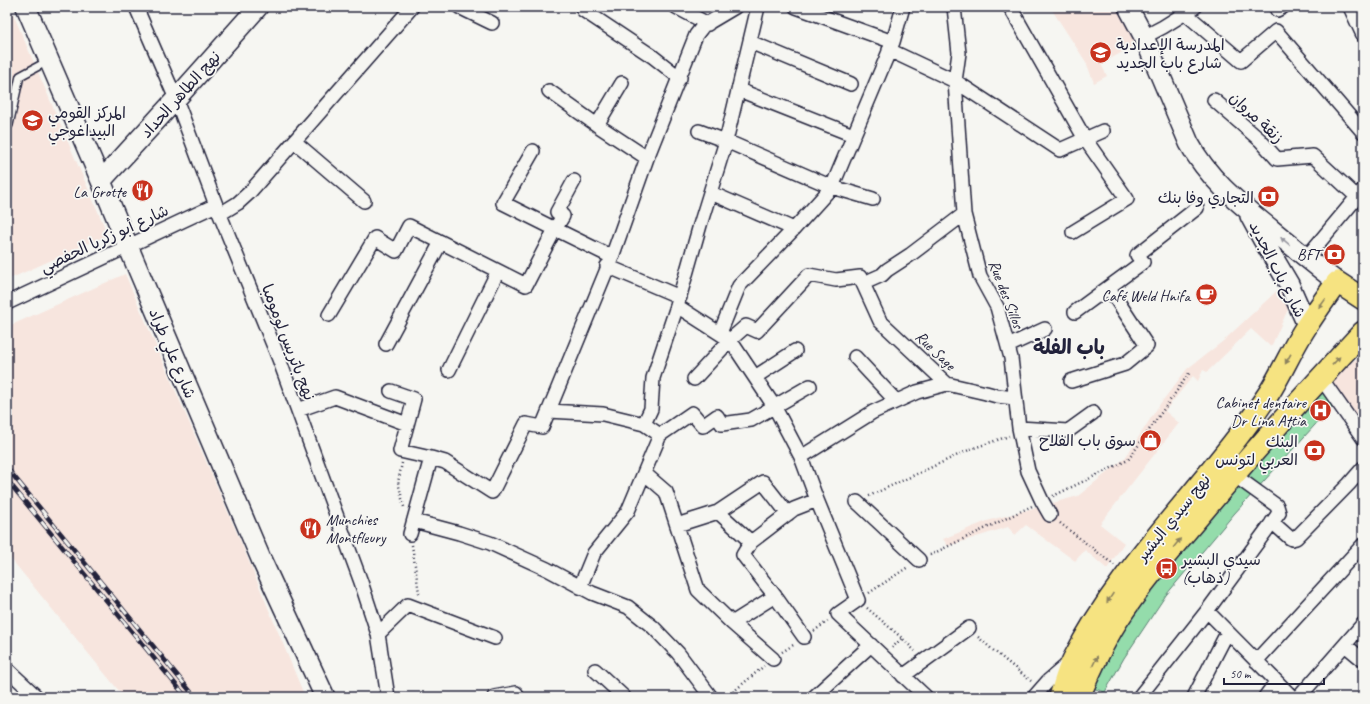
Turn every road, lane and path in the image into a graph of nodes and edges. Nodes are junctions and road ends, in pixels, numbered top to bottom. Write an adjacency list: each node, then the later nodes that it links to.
1 (26, 7): 23 (street, شارع علي طراد)
2 (136, 7): 30 (street, نهج باتريس لومومبا)
3 (258, 7): 30 (street, نهج الطاهر الحداد)
4 (412, 7): 40 (street, شارع أبو زكريا الحفصي)
5 (459, 7): 17 (street)
6 (676, 7): 18 (street)
7 (735, 7): 18 (street)
8 (758, 7): 21 (street)
9 (796, 7): 22 (street)
10 (903, 7): 22 (street)
11 (954, 7): 25 (street, Rue des Sillos)
12 (1010, 7): 38 (street)
13 (1128, 7): 20 (street, شارع باب الجديد)
14 (1350, 7): 19 (street)
15 (583, 10): 24 (street)
16 (1190, 10): 20 (street); 36 (street)
17 (492, 23)
18 (708, 24): 24 (street)
19 (1363, 35)
20 (1144, 37): 52 (street, شارع باب الجديد)
21 (750, 42): 27 (street); 28 (street)
22 (891, 46): 25 (street); 37 (street)
23 (50, 60): 33 (lane); 43 (street, شارع علي طراد)
24 (680, 78): 42 (street)
25 (955, 81): 38 (street); 53 (street, Rue des Sillos)
26 (622, 83): 32 (street)
27 (851, 84)
28 (739, 90): 37 (street); 39 (street)
29 (549, 91): 32 (street)
30 (176, 99): 43 (street, نهج الطاهر الحداد); 51 (street, نهج باتريس لومومبا)
31 (1214, 100): 47 (street, زنقة مروان)
32 (597, 125): 42 (street)
33 (7, 126)
34 (700, 131): 39 (street)
35 (1103, 131): 38 (street)
36 (1363, 132)
37 (854, 135): 45 (street)
38 (1085, 139): 56 (street)
39 (726, 141): 45 (street); 46 (street)
40 (295, 142): 49 (street); 51 (street, شارع أبو زكريا الحفصي)
41 (533, 151): 54 (street)
42 (647, 158): 60 (street)
43 (101, 181): 58 (street, شارع علي طراد)
44 (574, 181): 54 (street)
45 (832, 187): 48 (street); 55 (street)
46 (711, 193): 55 (street); 66 (street)
47 (1360, 194): 59 (street)
48 (873, 199)
49 (364, 201)
50 (1197, 208): 64 (street)
51 (218, 209): 58 (street, شارع أبو زكريا الحفصي); 89 (street, نهج باتريس لومومبا)
52 (1249, 212): 59 (street, شارع باب الجديد, one-way to 52); 70 (street, شارع باب الجديد)
53 (964, 214): 63 (street); 75 (street, Rue des Sillos)
54 (556, 229): 60 (street); 61 (street)
55 (794, 229): 73 (street)
56 (1073, 232)
57 (441, 242): 61 (street); 69 (street); 74 (street)
58 (128, 246): 67 (street, شارع أبو زكريا الحفصي); 141 (street, شارع علي طراد)
59 (1306, 258): 62 (street, شارع باب الجديد)
60 (610, 261): 66 (street); 90 (street)
61 (498, 271): 78 (street)
62 (1337, 282): 65 (main road); 70 (main road, نهج سيدي البشير, one-way to 70)
63 (864, 283): 73 (street); 83 (street, Rue Sage)
64 (1109, 288): 68 (street); 82 (street)
65 (1363, 299)
66 (678, 301): 73 (street); 93 (street)
67 (7, 303)
68 (1075, 312)
69 (329, 315)
70 (1307, 325): 114 (main road, نهج سيدي البشير, one-way to 114)
71 (1045, 329): 75 (street)
72 (1363, 332): 80 (main road, نهج سيدي البشير, one-way to 72)
73 (725, 337): 79 (street); 81 (street)
74 (386, 344)
75 (1008, 346): 86 (street, Rue des Sillos)
76 (795, 351): 79 (street)
77 (855, 356): 87 (street)
78 (449, 370)
79 (755, 377): 88 (street)
80 (1321, 378): 96 (street); 101 (main road, نهج سيدي البشير)
81 (694, 379)
82 (1071, 381)
83 (947, 384): 86 (street, Rue Sage); 87 (street)
84 (810, 386): 88 (street)
85 (391, 391): 92 (street)
86 (1015, 398): 94 (street, Rue des Sillos)
87 (896, 401): 97 (street)
88 (774, 406): 95 (street); 97 (street)
89 (298, 410): 92 (street); 123 (street, نهج باتريس لومومبا)
90 (549, 411): 93 (street); 98 (street)
91 (1093, 413): 94 (street)
92 (407, 424): 98 (street)
93 (644, 424): 95 (street)
94 (1019, 430): 103 (path); 106 (street, Rue des Sillos)
95 (660, 435): 100 (street)
96 (1363, 438)
97 (801, 457): 102 (street)
98 (431, 458): 107 (street)
99 (1363, 468): 108 (street)
100 (644, 473): 109 (street); 115 (street)
101 (1234, 476): 108 (street); 114 (main road, نهج سيدي البشير, one-way to 101)
102 (817, 500): 105 (street); 117 (street)
103 (858, 502): 113 (street)
104 (718, 512): 105 (street); 109 (street); 111 (street)
105 (788, 514): 111 (street)
106 (1050, 515): 114 (path)
107 (414, 521): 110 (street); 115 (street)
108 (1272, 522): 118 (street)
109 (677, 525): 119 (street)
110 (410, 534)
111 (751, 542): 116 (street)
112 (1363, 545): 132 (street)
113 (919, 560)
114 (1134, 580): 131 (main road, نهج سيدي البشير, one-way to 131); 150 (main road, نهج سيدي البشير, one-way to 114)
115 (580, 587): 145 (street)
116 (775, 596): 119 (street); 124 (street)
117 (858, 600): 126 (street); 129 (path)
118 (1207, 611): 122 (street); 151 (street)
119 (732, 623): 128 (street)
120 (1363, 624): 127 (street)
121 (969, 628): 129 (street); 139 (path)
122 (1227, 632): 132 (street); 152 (street)
123 (378, 634): 125 (street); 142 (street, نهج باتريس لومومبا)
124 (804, 637)
125 (495, 638)
126 (871, 645): 135 (street); 147 (street)
127 (1345, 645): 130 (street); 155 (street)
128 (773, 659)
129 (924, 660): 135 (street)
130 (1363, 660)
131 (1072, 661): 139 (street); 149 (main road, نهج سيدي البشير)
132 (1256, 661): 136 (street)
133 (7, 669): 140 (street)
134 (595, 670): 144 (street)
135 (903, 676): 148 (street)
136 (1276, 682): 153 (street); 154 (street)
137 (733, 692): 146 (path)
138 (516, 693): 143 (street)
139 (1038, 693)
140 (37, 697)
141 (325, 697)
142 (388, 697)
143 (494, 697)
144 (624, 697)
145 (711, 697)
146 (738, 697)
147 (814, 697)
148 (926, 697)
149 (1060, 697)
150 (1079, 697)
151 (1139, 697)
152 (1194, 697)
153 (1265, 697)
154 (1292, 697)
155 (1299, 697)

